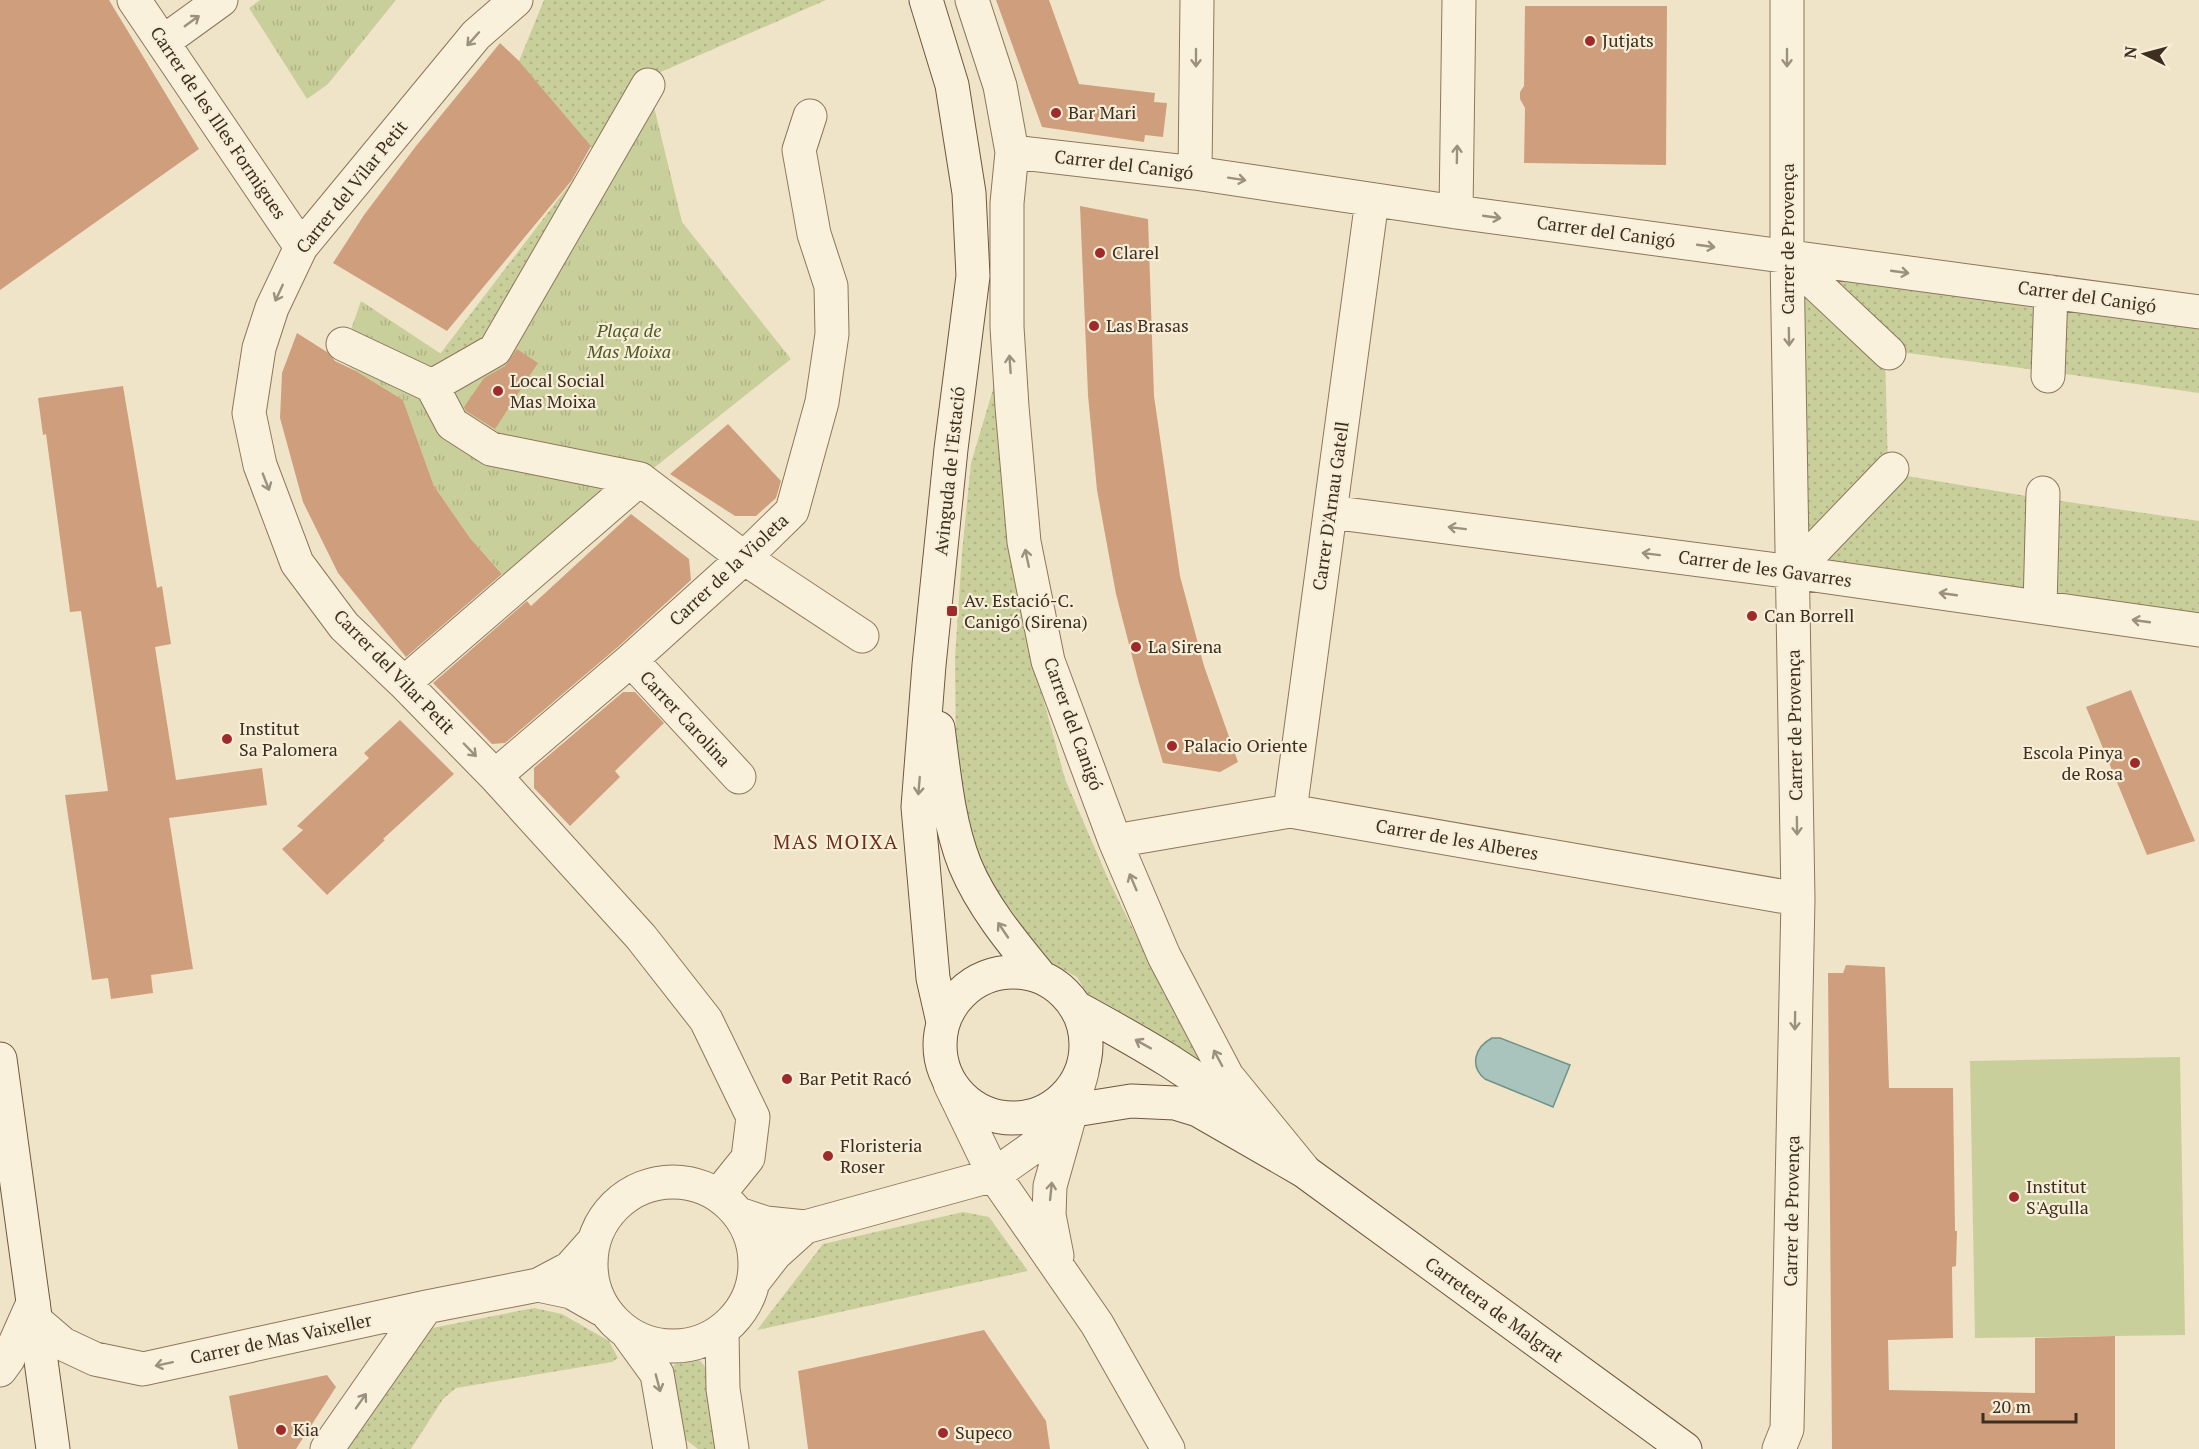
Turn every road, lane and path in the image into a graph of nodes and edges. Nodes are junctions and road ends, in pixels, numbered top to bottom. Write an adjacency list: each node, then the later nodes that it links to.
1 (134, 0): 9 (street, Carrer de les Illes Formigues)
2 (221, 0): 9 (street, one-way to 2)
3 (516, 0): 17 (street, Carrer del Vilar Petit, one-way to 17)
4 (926, 0): 19 (street, Avinguda de l'Estació)
5 (972, 0): 12 (street, Carrer del Canigó)
6 (1197, 0): 13 (street, one-way to 13)
7 (1459, 0): 16 (street, one-way to 7)
8 (1787, 0): 18 (street, Carrer de Provença, one-way to 18)
9 (164, 42): 17 (street, Carrer de les Illes Formigues)
10 (648, 85): 25 (street)
11 (810, 116): 30 (street, Carrer de la Violeta)
12 (1012, 152): 13 (street, Carrer del Canigó); 15 (street, Carrer del Canigó)
13 (1196, 173): 14 (street, Carrer del Canigó, one-way to 14)
14 (1372, 200): 16 (street, Carrer del Canigó); 29 (street, Carrer D'Arnau Gatell)
15 (1006, 203): 19 (street, Avinguda de l'Estació); 41 (street, Carrer del Canigó, one-way to 15)
16 (1456, 212): 18 (street, Carrer del Canigó, one-way to 18)
17 (301, 247): 37 (street, Carrer del Vilar Petit, one-way to 37)
18 (1788, 257): 20 (street, Carrer del Canigó, one-way to 20); 23 (street); 31 (street, Carrer de Provença, one-way to 31)
19 (973, 276): 36 (street, Avinguda de l'Estació)
20 (2051, 292): 21 (street, Carrer del Canigó); 24 (street)
21 (2199, 312)
22 (343, 344): 25 (street)
23 (1889, 353)
24 (2048, 376)
25 (432, 386): 27 (street)
26 (1892, 469): 31 (street)
27 (640, 480): 30 (street); 37 (street)
28 (2043, 493): 32 (street)
29 (1330, 512): 31 (street, Carrer de les Gavarres, one-way to 29); 40 (street, Carrer D'Arnau Gatell)
30 (744, 558): 34 (street); 35 (street, Carrer de la Violeta)
31 (1793, 572): 32 (street, Carrer de les Gavarres, one-way to 31); 42 (street, Carrer de Provença, one-way to 42)
32 (2040, 606): 33 (street, Carrer de les Gavarres, one-way to 32)
33 (2199, 630)
34 (862, 636)
35 (631, 660): 38 (street, Carrer de la Violeta); 39 (street, Carrer Carolina)
36 (929, 665): 43 (street, Avinguda de l'Estació, one-way to 36); 45 (street, Avinguda de l'Estació, one-way to 45)
37 (404, 683): 38 (street, Carrer del Vilar Petit, one-way to 38)
38 (495, 776): 55 (street, Carrer del Vilar Petit)
39 (739, 777)
40 (1290, 811): 41 (street, Carrer de les Alberes); 42 (street, Carrer de les Alberes)
41 (1115, 841): 52 (street, Carrer del Canigó, one-way to 41)
42 (1798, 899): 73 (street, Carrer de Provença, one-way to 73)
43 (1040, 976): 44 (street); 45 (street)
44 (1077, 1008): 47 (street); 52 (street, Carretera de Malgrat, one-way to 44)
45 (943, 1022): 48 (street)
46 (0, 1059): 63 (street)
47 (1082, 1072): 49 (street); 50 (street)
48 (950, 1084): 50 (street); 51 (street)
49 (1072, 1109): 50 (street, Carretera de Malgrat); 52 (street, Carretera de Malgrat); 53 (street); 58 (street, one-way to 49)
50 (1025, 1118)
51 (980, 1144): 53 (street); 54 (street)
52 (1304, 1171): 72 (street, Carretera de Malgrat)
53 (994, 1175): 54 (street); 58 (street)
54 (942, 1190): 56 (street)
55 (729, 1204): 56 (street); 57 (street); 59 (street)
56 (805, 1227): 59 (street)
57 (594, 1241): 60 (street, Carrer de Mas Vaixeller); 62 (street)
58 (1061, 1269): 71 (street)
59 (754, 1281): 64 (street)
60 (538, 1285): 61 (street, Carrer de Mas Vaixeller); 62 (street, Carrer de Mas Vaixeller)
61 (426, 1307): 63 (street, Carrer de Mas Vaixeller, one-way to 63); 68 (street, one-way to 61)
62 (601, 1309): 65 (street)
63 (34, 1312): 66 (street); 67 (street)
64 (722, 1330): 65 (street); 70 (street)
65 (628, 1334): 69 (street, one-way to 69)
66 (0, 1370)
67 (53, 1449)
68 (327, 1449)
69 (670, 1449)
70 (732, 1449)
71 (1168, 1449)
72 (1684, 1449)
73 (1779, 1449)

